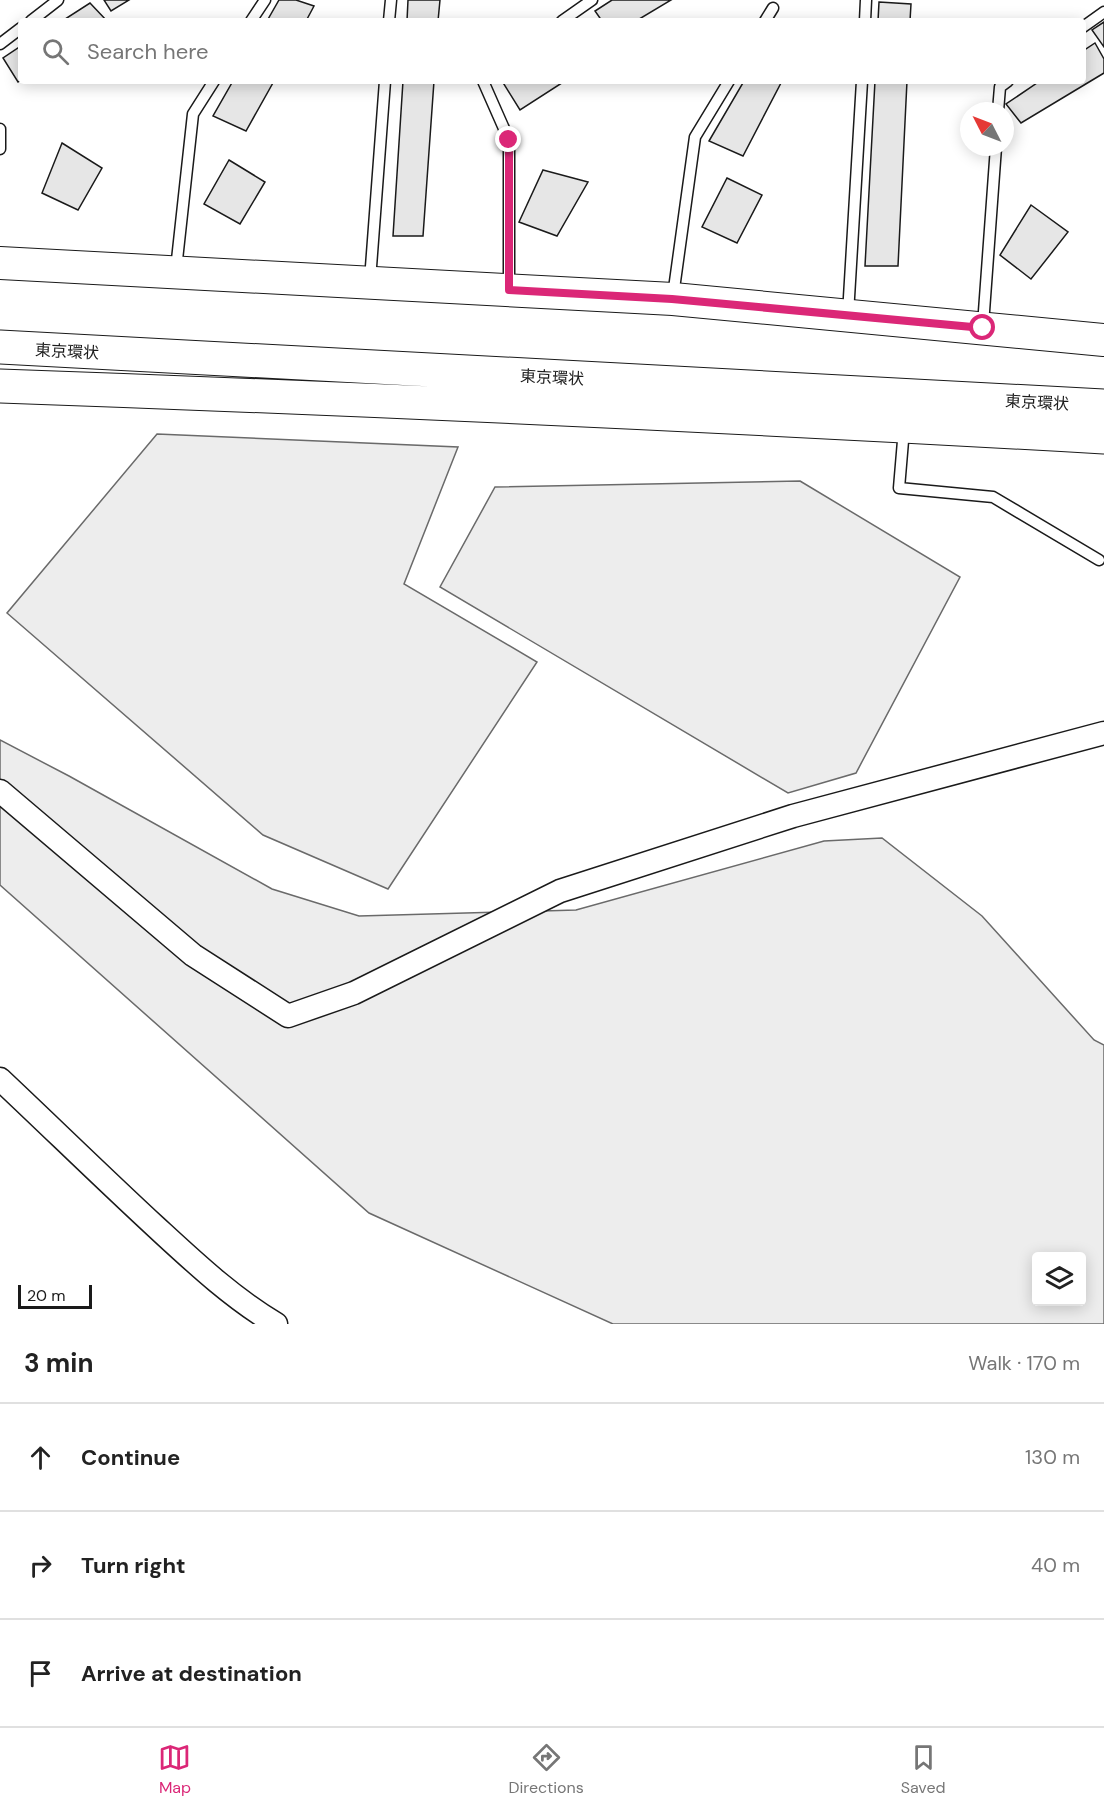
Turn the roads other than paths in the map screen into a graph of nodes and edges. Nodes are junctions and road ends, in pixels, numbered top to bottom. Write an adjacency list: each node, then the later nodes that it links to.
1 (58, 0): 8 (lane)
2 (265, 0): 9 (lane)
3 (391, 0): 10 (lane)
4 (592, 0): 11 (lane)
5 (866, 0): 13 (lane)
6 (773, 8): 12 (lane)
7 (1104, 12): 14 (lane)
8 (35, 18)
9 (253, 18)
10 (389, 18)
11 (566, 18)
12 (767, 18)
13 (865, 18)
14 (1086, 25)
15 (18, 30): 16 (lane)
16 (0, 44)
17 (212, 84): 28 (lane)
18 (385, 84): 29 (lane)
19 (484, 84): 30 (lane)
20 (727, 84): 31 (lane)
21 (862, 84): 32 (lane)
22 (1004, 84): 23 (lane)
23 (999, 102)
24 (0, 129): 25 (lane)
25 (0, 149)
26 (995, 156): 33 (lane)
27 (0, 263): 28 (street)
28 (175, 273): 29 (street)
29 (370, 283): 30 (street)
30 (509, 290): 31 (street)
31 (672, 299): 32 (street)
32 (848, 316): 33 (street)
33 (983, 328): 34 (street)
34 (1104, 340)
35 (0, 348): 37 (highway, 東京環状)
36 (0, 386): 38 (highway, 東京環状)
37 (1104, 406)
38 (904, 426): 39 (highway, 東京環状); 40 (lane)
39 (1104, 437)
40 (1099, 560)
41 (1104, 733): 42 (street)
42 (0, 791)
43 (0, 1079): 44 (street)
44 (276, 1324)

